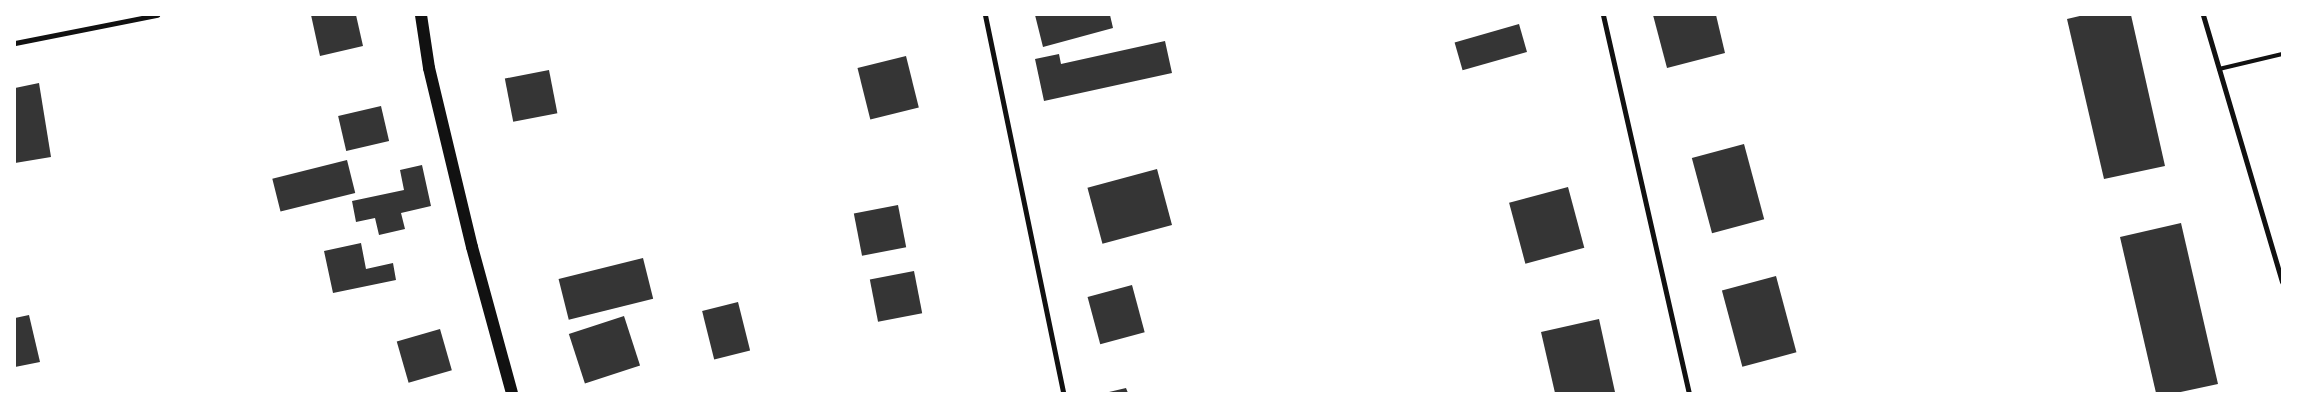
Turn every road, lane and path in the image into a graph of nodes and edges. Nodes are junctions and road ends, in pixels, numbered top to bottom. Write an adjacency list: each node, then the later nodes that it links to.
1 (157, 15): 6 (street)
2 (421, 15): 10 (main road)
3 (985, 15): 11 (street)
4 (1603, 15): 12 (street)
5 (2203, 15): 8 (street)
6 (15, 43)
7 (2282, 54): 8 (lane)
8 (2219, 69): 9 (street)
9 (2282, 282)
10 (512, 393)
11 (1063, 393)
12 (1689, 393)

